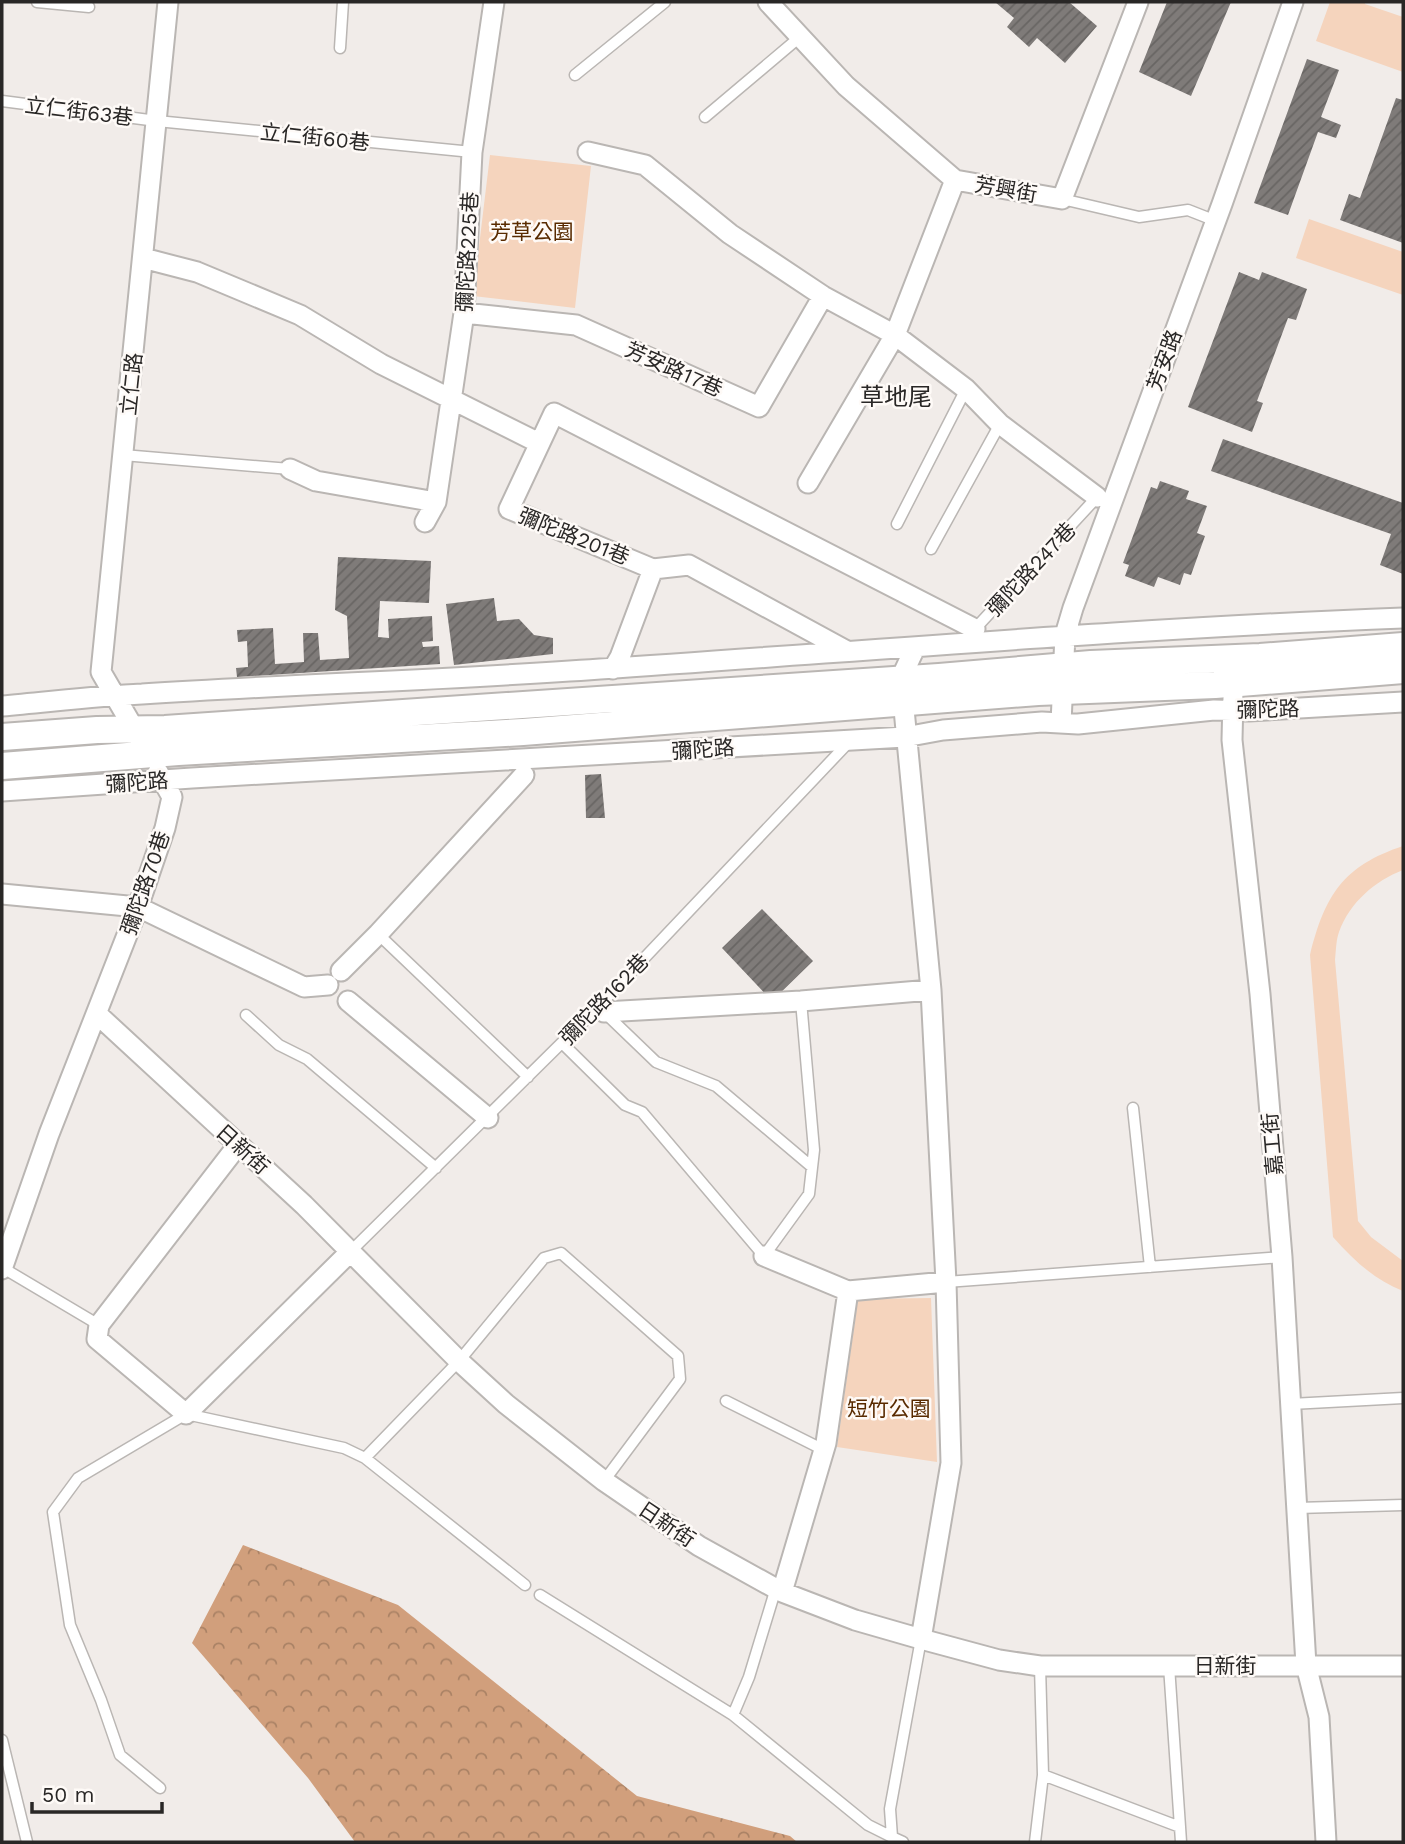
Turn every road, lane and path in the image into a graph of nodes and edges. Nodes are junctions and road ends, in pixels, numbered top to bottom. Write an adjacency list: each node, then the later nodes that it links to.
1 (37, 2): 9 (lane)
2 (168, 2): 15 (street, 立仁路)
3 (343, 2): 11 (lane)
4 (494, 2): 16 (street, 彌陀路225巷)
5 (665, 2): 12 (lane)
6 (768, 2): 10 (street, 芳興街)
7 (1138, 2): 19 (street, 芳興街)
8 (1293, 2): 20 (street, 芳安路)
9 (89, 7)
10 (801, 36): 14 (lane); 18 (street, 芳興街)
11 (340, 48)
12 (575, 75)
13 (2, 101): 15 (lane, 立仁街63巷)
14 (705, 117)
15 (157, 121): 16 (lane, 立仁街60巷); 21 (street, 立仁路)
16 (472, 152): 23 (street, 彌陀路225巷)
17 (588, 152): 22 (street)
18 (955, 180): 19 (street, 芳興街); 24 (street)
19 (1062, 199): 20 (lane)
20 (1216, 220): 31 (street, 芳安路)
21 (143, 258): 26 (street); 29 (street, 立仁路)
22 (822, 296): 23 (street, 芳安路17巷); 24 (street)
23 (464, 313): 26 (street, 彌陀路225巷)
24 (895, 335): 25 (street); 32 (street)
25 (966, 389): 27 (street); 36 (lane)
26 (452, 401): 28 (street); 34 (street, 彌陀路225巷)
27 (1000, 424): 33 (street); 37 (lane)
28 (539, 443): 38 (street, 彌陀路201巷); 41 (street)
29 (123, 455): 30 (lane); 53 (street, 立仁路)
30 (290, 469): 34 (street)
31 (1119, 482): 33 (lane, 彌陀路247巷); 42 (street, 芳安路)
32 (808, 483)
33 (1097, 497): 41 (lane, 彌陀路247巷)
34 (436, 502): 35 (street, 彌陀路225巷)
35 (425, 522)
36 (897, 524)
37 (931, 549)
38 (653, 569): 46 (street); 47 (street, 彌陀路201巷)
39 (1403, 618): 40 (street, 彌陀路)
40 (1243, 624): 42 (street, 彌陀路); 48 (street, 嘉工街)
41 (975, 628): 43 (lane, 彌陀路247巷)
42 (1065, 635): 43 (street, 彌陀路); 50 (street, 芳安路)
43 (937, 646): 45 (street, 彌陀路)
44 (1403, 646): 48 (street, 彌陀路)
45 (915, 648): 46 (street, 彌陀路); 52 (street)
46 (848, 651): 47 (street, 彌陀路)
47 (613, 668): 51 (street, 彌陀路)
48 (1236, 670): 49 (street, 彌陀路); 50 (street, 彌陀路); 56 (street, 嘉工街)
49 (1403, 670)
50 (1063, 679): 52 (street, 彌陀路); 57 (street, 芳安路)
51 (518, 689): 52 (street, 彌陀路); 53 (street, 彌陀路); 58 (street, 彌陀路)
52 (902, 690): 59 (street, 彌陀路); 61 (street)
53 (115, 695): 55 (street, 彌陀路); 58 (street, 立仁路)
54 (1403, 702): 56 (street, 彌陀路)
55 (2, 706)
56 (1232, 710): 57 (street, 彌陀路); 86 (street, 嘉工街)
57 (1061, 723): 61 (street, 彌陀路)
58 (136, 730): 60 (street, 彌陀路); 63 (street, 立仁路)
59 (523, 732): 63 (street, 彌陀路); 65 (lane)
60 (2, 737)
61 (905, 737): 62 (street, 彌陀路); 71 (street)
62 (851, 740): 65 (street, 彌陀路); 74 (lane, 彌陀路162巷)
63 (148, 755): 64 (street, 彌陀路); 66 (street, 彌陀路70巷)
64 (2, 766)
65 (523, 768): 66 (street, 彌陀路); 70 (street)
66 (162, 780): 67 (street, 彌陀路); 69 (street, 彌陀路70巷)
67 (2, 791)
68 (2, 894): 69 (street)
69 (138, 907): 70 (street); 75 (street, 彌陀路70巷)
70 (378, 934): 78 (lane)
71 (930, 990): 72 (street); 89 (street)
72 (801, 1001): 74 (street); 82 (lane)
73 (348, 1002): 80 (street)
74 (600, 1010): 77 (lane, 彌陀路162巷); 82 (lane)
75 (97, 1014): 81 (street, 日新街); 88 (street, 彌陀路70巷)
76 (246, 1015): 83 (lane)
77 (562, 1043): 78 (lane, 彌陀路162巷); 85 (lane)
78 (528, 1077): 80 (lane, 彌陀路162巷)
79 (1133, 1108): 87 (lane)
80 (488, 1118): 83 (lane, 彌陀路162巷)
81 (238, 1145): 84 (street, 日新街); 91 (street)
82 (812, 1167): 85 (lane)
83 (436, 1168): 84 (lane, 彌陀路162巷)
84 (350, 1252): 92 (street, 日新街); 96 (street)
85 (764, 1256): 90 (street)
86 (1282, 1257): 87 (lane); 95 (street, 嘉工街)
87 (1150, 1267): 89 (lane)
88 (2, 1269): 91 (lane)
89 (946, 1282): 90 (street); 105 (street)
90 (848, 1292): 97 (street)
91 (99, 1325): 96 (street)
92 (459, 1361): 98 (lane); 99 (street, 日新街); 99 (lane)
93 (1403, 1398): 95 (lane)
94 (726, 1401): 97 (lane)
95 (1291, 1404): 101 (street, 嘉工街)
96 (186, 1414): 98 (lane); 113 (lane)
97 (824, 1450): 103 (street)
98 (365, 1458): 102 (lane)
99 (604, 1481): 103 (street, 日新街)
100 (1403, 1505): 101 (lane)
101 (1297, 1508): 107 (street, 嘉工街)
102 (525, 1585)
103 (779, 1590): 105 (street, 日新街); 110 (lane)
104 (540, 1595): 110 (lane)
105 (921, 1639): 108 (street, 日新街); 115 (lane)
106 (1169, 1665): 107 (street, 日新街); 108 (street, 日新街); 114 (lane)
107 (1306, 1665): 109 (street, 日新街); 120 (street, 嘉工街)
108 (1040, 1666): 112 (lane)
109 (1403, 1666)
110 (733, 1715): 115 (lane)
111 (2, 1740): 116 (lane)
112 (1043, 1775): 114 (lane); 118 (lane)
113 (160, 1788)
114 (1180, 1827): 119 (lane)
115 (892, 1837): 117 (lane)
116 (27, 1842)
117 (902, 1842)
118 (1035, 1842)
119 (1181, 1842)
120 (1326, 1842)

